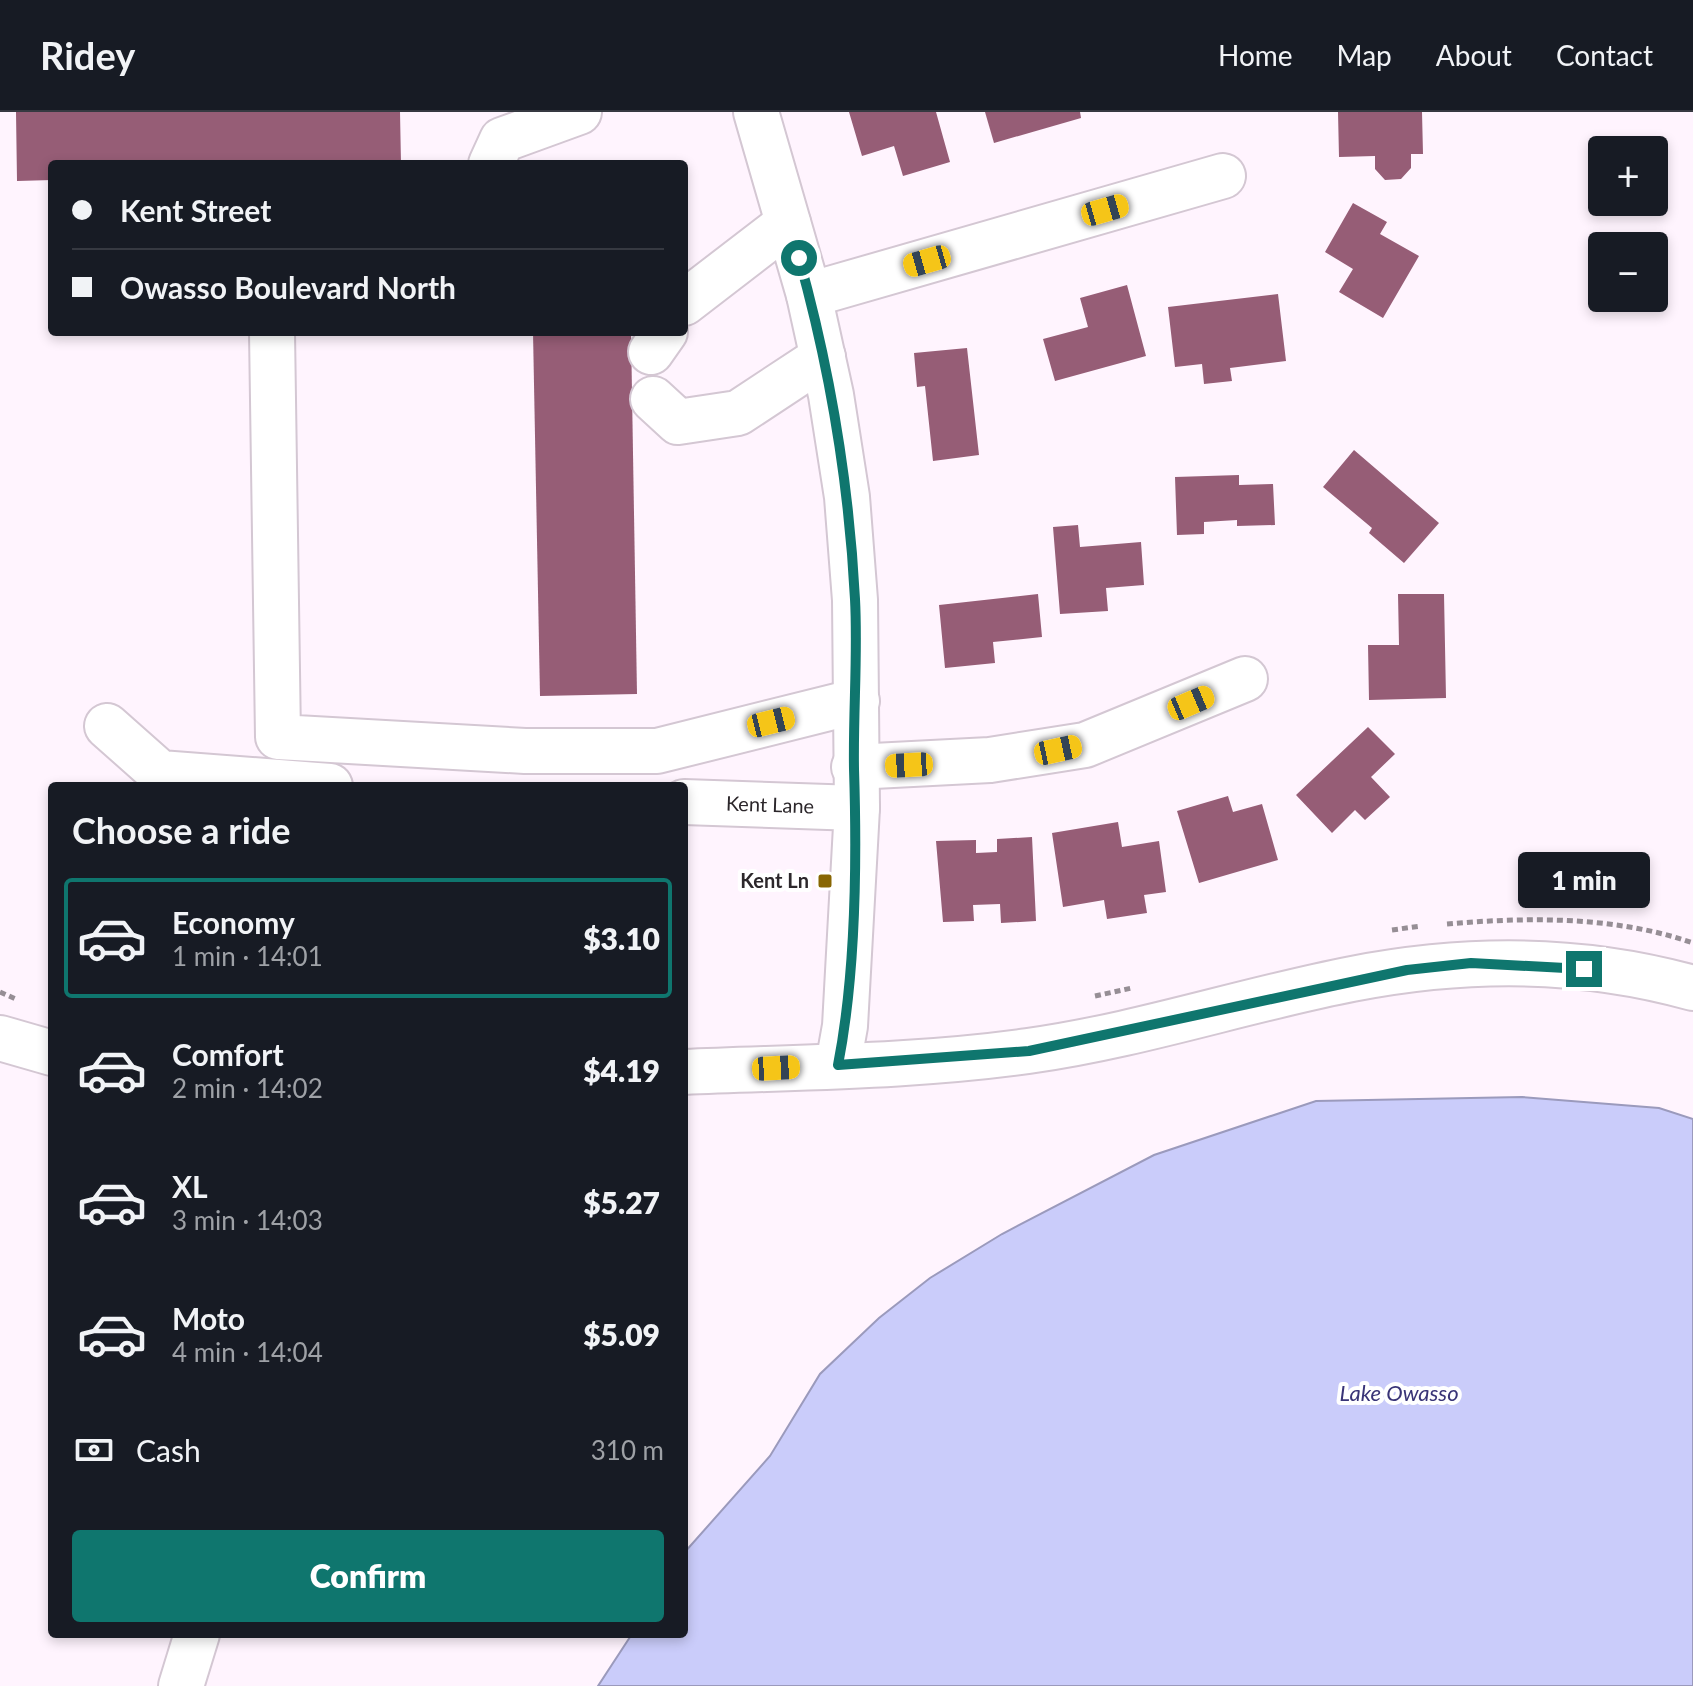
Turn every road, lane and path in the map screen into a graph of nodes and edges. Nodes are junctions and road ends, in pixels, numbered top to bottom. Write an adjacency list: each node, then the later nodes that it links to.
1 (756, 112): 5 (street)
2 (569, 113): 3 (street)
3 (493, 160)
4 (1223, 176): 6 (street)
5 (788, 223): 6 (street); 7 (street)
6 (809, 295): 9 (street)
7 (688, 300)
8 (272, 336): 12 (street)
9 (823, 357): 10 (street); 12 (street)
10 (653, 399)
11 (1245, 679): 15 (street, Kent Lane)
12 (857, 701): 15 (street)
13 (107, 726): 14 (street)
14 (278, 782)
15 (856, 788): 16 (street, Kent Lane); 20 (street)
16 (688, 802)
17 (1693, 988): 20 (street)
18 (0, 1038): 19 (street)
19 (48, 1052)
20 (838, 1065): 21 (street)
21 (688, 1072)
22 (196, 1638): 23 (street)
23 (181, 1686)

